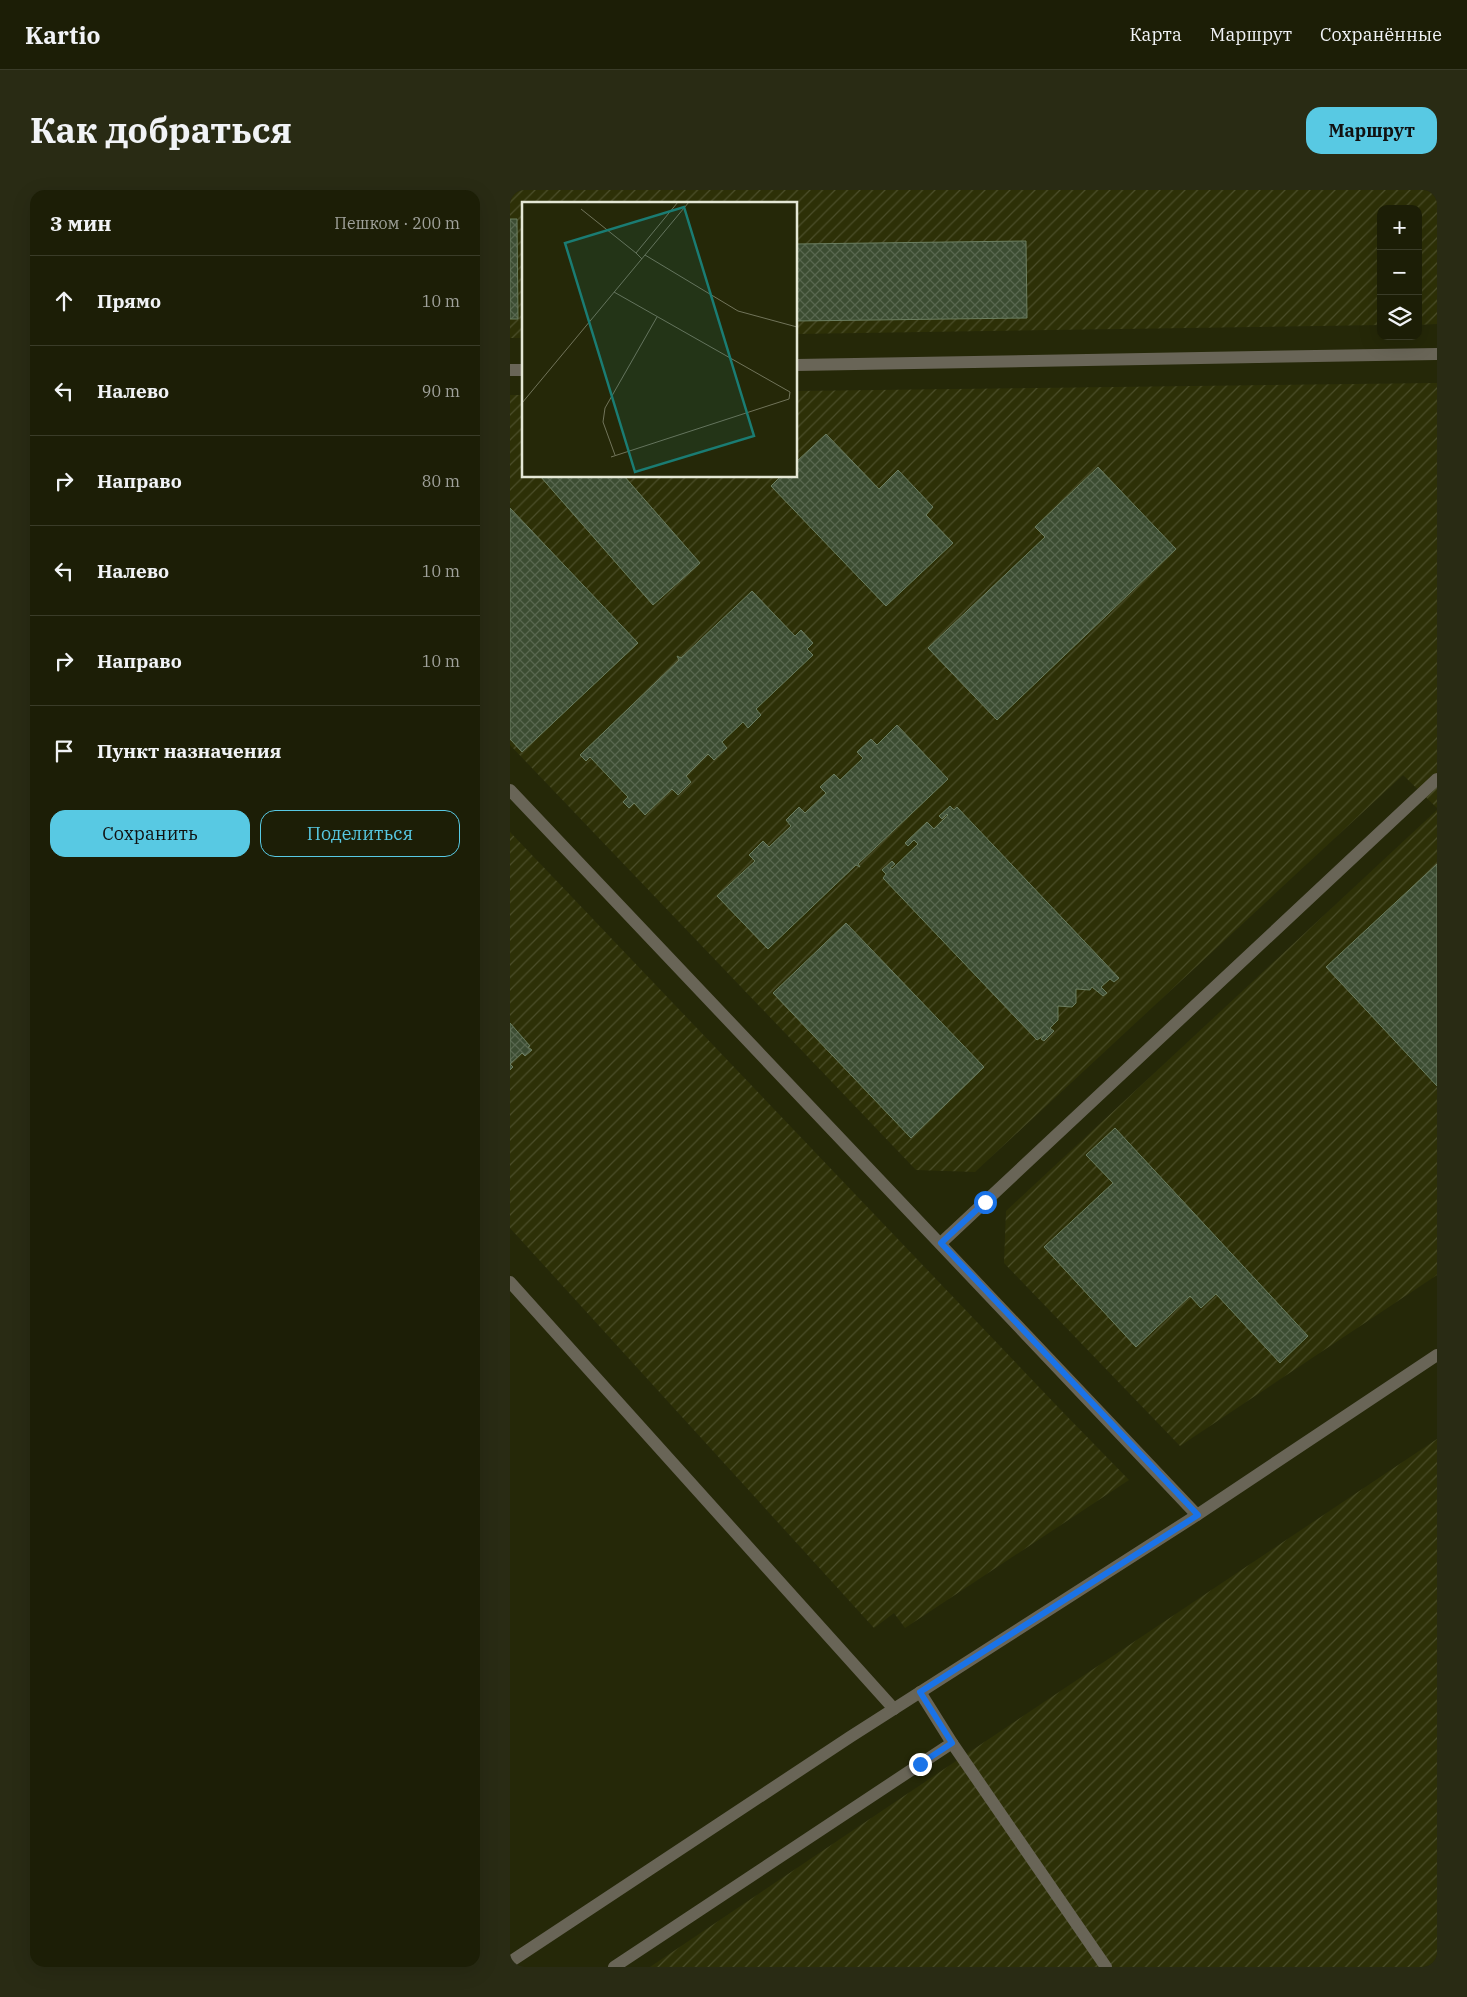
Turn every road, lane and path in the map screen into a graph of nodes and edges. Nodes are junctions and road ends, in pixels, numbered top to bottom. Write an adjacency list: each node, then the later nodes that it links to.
1 (1437, 354): 2 (street)
2 (798, 365)
3 (1437, 779): 5 (street)
4 (510, 790): 5 (street)
5 (941, 1243): 8 (street)
6 (510, 1282): 10 (street)
7 (1437, 1356): 8 (street)
8 (1198, 1515): 9 (street)
9 (920, 1692): 10 (street); 11 (street)
10 (894, 1709): 12 (street)
11 (952, 1743): 13 (street); 14 (street)
12 (510, 1962)
13 (614, 1967)
14 (1106, 1967)

